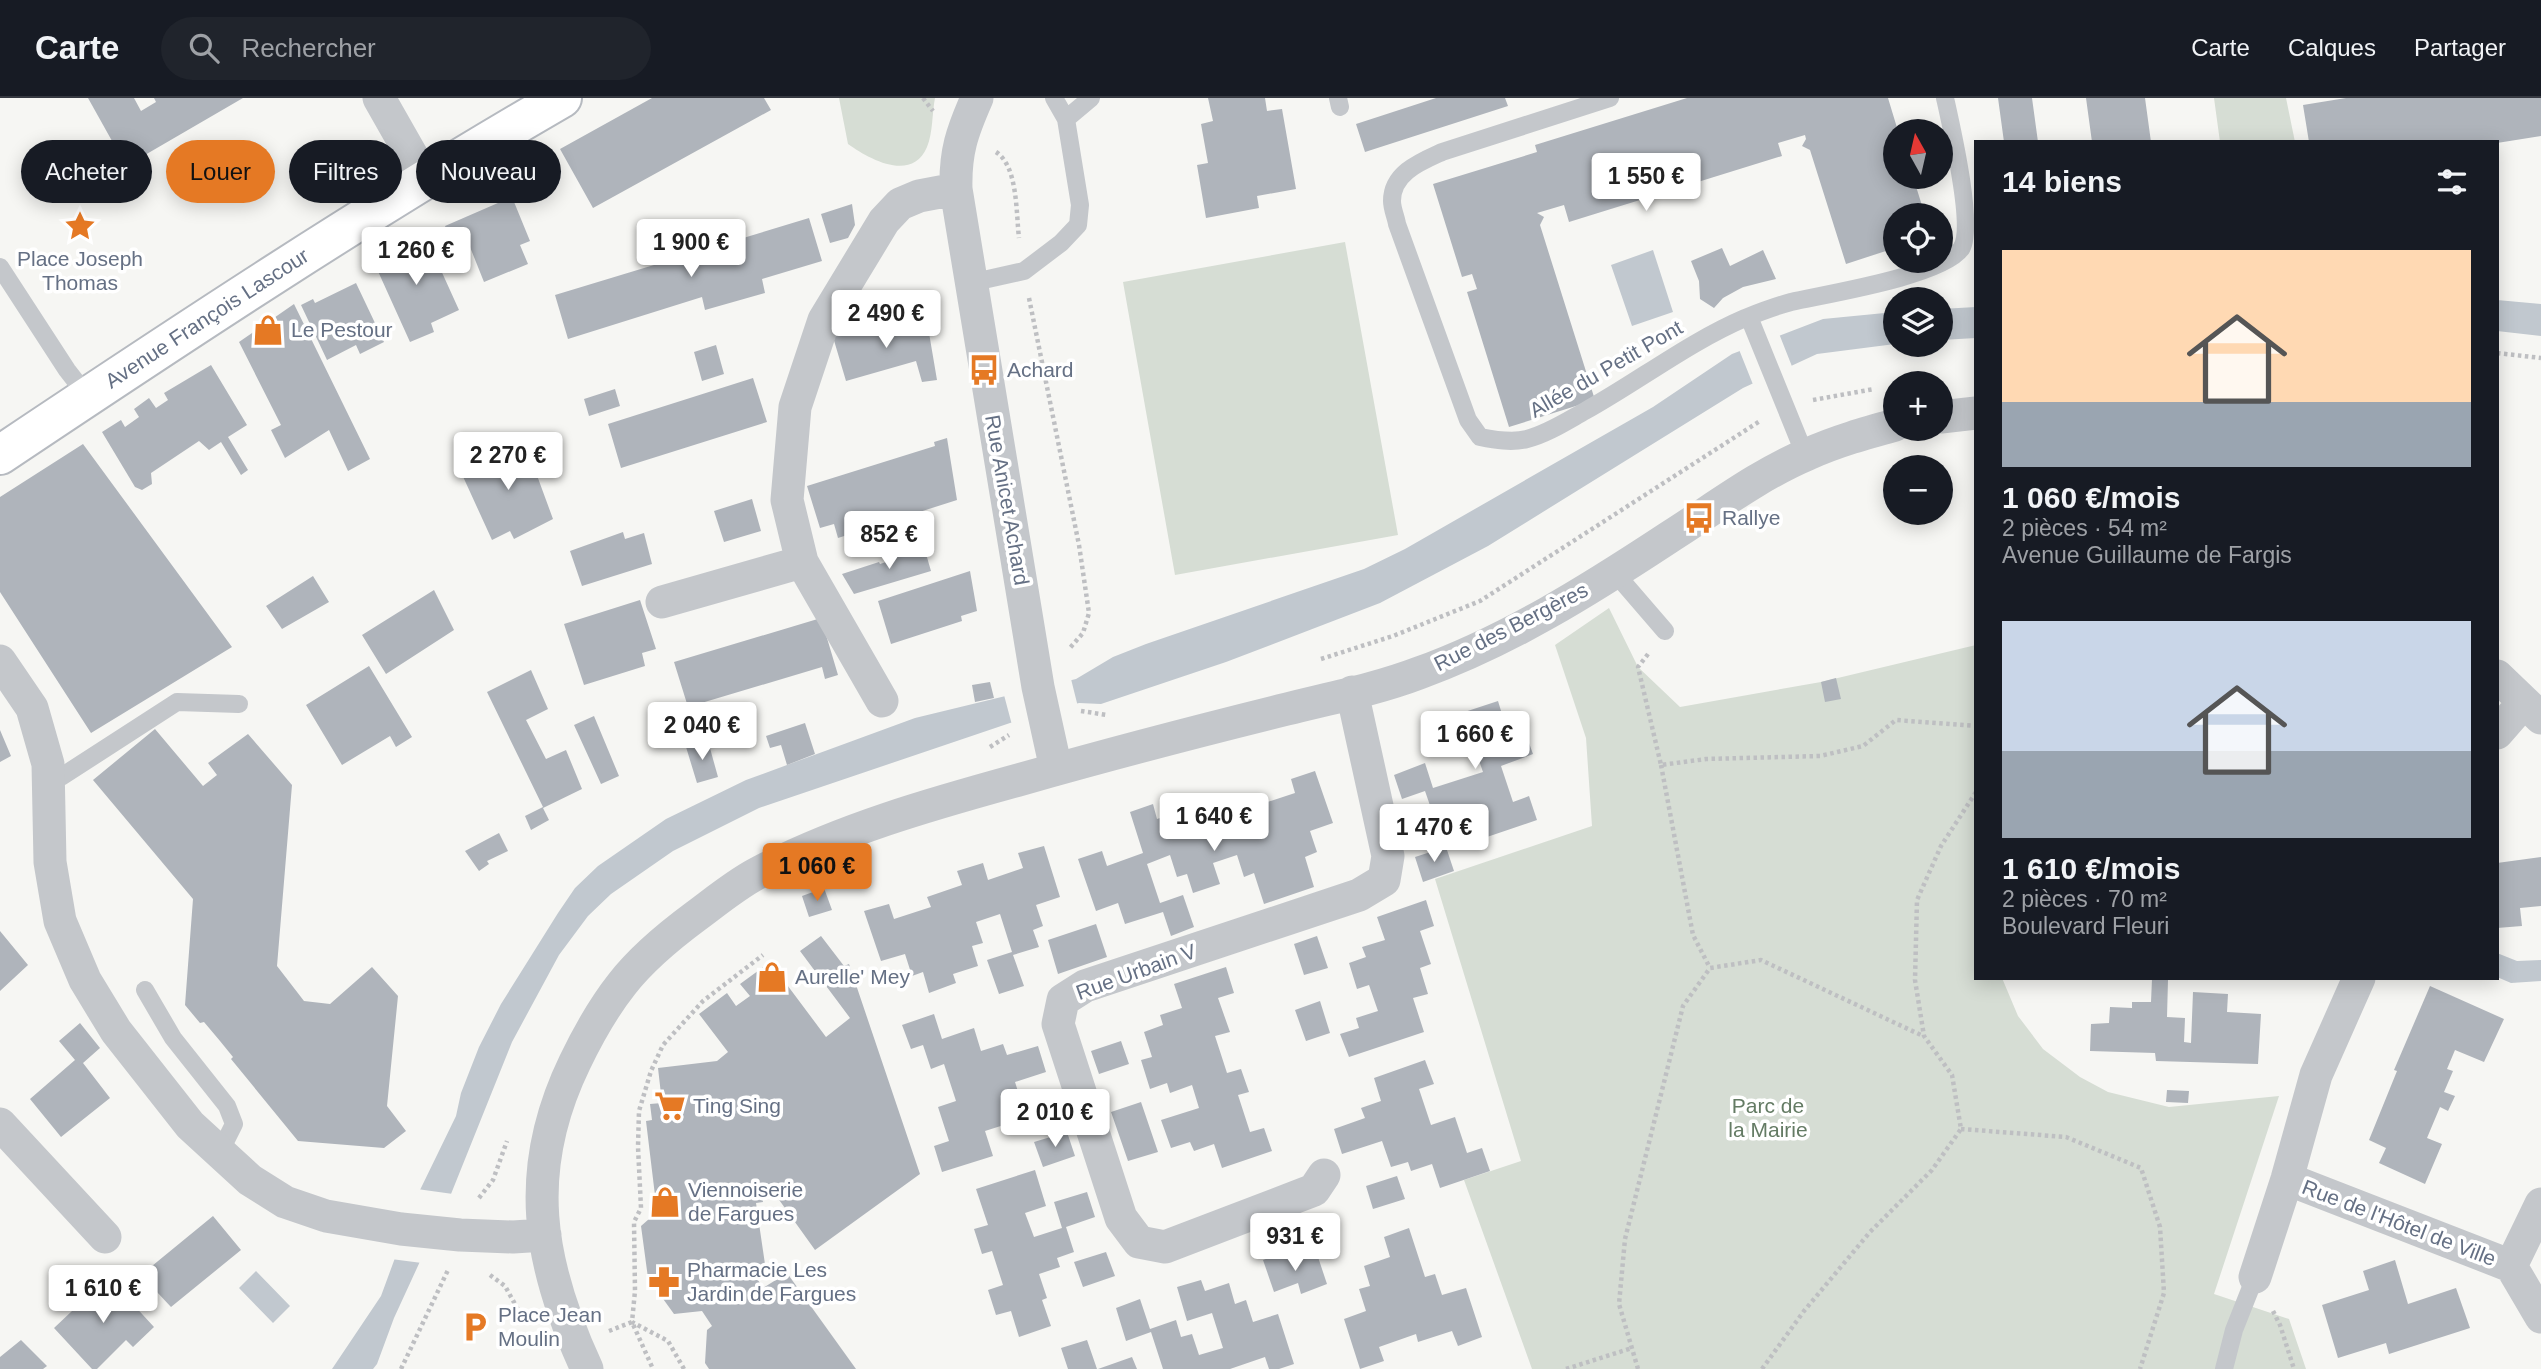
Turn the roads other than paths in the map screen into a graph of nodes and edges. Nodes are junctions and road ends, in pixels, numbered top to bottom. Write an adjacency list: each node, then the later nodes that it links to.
1 (379, 98): 10 (street)
2 (562, 98): 9 (main road, Avenue François Lascour)
3 (977, 98): 12 (street, Rue Anicet Achard)
4 (1054, 98): 8 (lane)
5 (1091, 98): 8 (lane)
6 (1610, 98): 15 (lane, Allée du Petit Pont)
7 (1945, 98): 15 (lane, Allée du Petit Pont)
8 (1066, 119): 14 (lane)
9 (491, 140)
10 (416, 163)
11 (416, 185): 16 (main road, Avenue François Lascour)
12 (956, 189): 14 (street, Rue Anicet Achard); 22 (street)
13 (0, 267): 16 (lane)
14 (970, 283): 33 (street, Rue Anicet Achard)
15 (1749, 317): 20 (lane)
16 (88, 397): 21 (main road, Avenue François Lascour)
17 (1974, 414): 18 (street)
18 (1953, 416)
19 (1883, 428): 20 (street, Rue des Bergères)
20 (1805, 455): 23 (street, Rue des Bergères)
21 (0, 456)
22 (802, 562): 24 (street); 29 (street)
23 (1615, 573): 25 (lane); 28 (street, Rue des Bergères)
24 (662, 603)
25 (1665, 631)
26 (0, 661): 38 (street)
27 (2499, 678): 31 (street)
28 (1352, 692): 33 (street, Rue des Bergères); 39 (street, Rue Urbain V)
29 (882, 701)
30 (239, 704): 34 (lane)
31 (2532, 710): 32 (street)
32 (2499, 732)
33 (1056, 769): 42 (street, Rue des Bergères)
34 (61, 777)
35 (2358, 980): 40 (street, Rue de l'Hôtel de Ville)
36 (145, 990): 38 (lane)
37 (0, 1124): 43 (street)
38 (220, 1152): 42 (street)
39 (1324, 1175)
40 (2287, 1179): 44 (street, Rue de l'Hôtel de Ville); 45 (street, Rue de l'Hôtel de Ville)
41 (2541, 1204): 44 (street, Rue de l'Hôtel de Ville)
42 (545, 1235): 47 (street, Rue des Bergères)
43 (105, 1237)
44 (2511, 1266): 46 (street, Rue de l'Hôtel de Ville)
45 (2255, 1276): 48 (lane)
46 (2541, 1317)
47 (581, 1357)
48 (2224, 1369)

